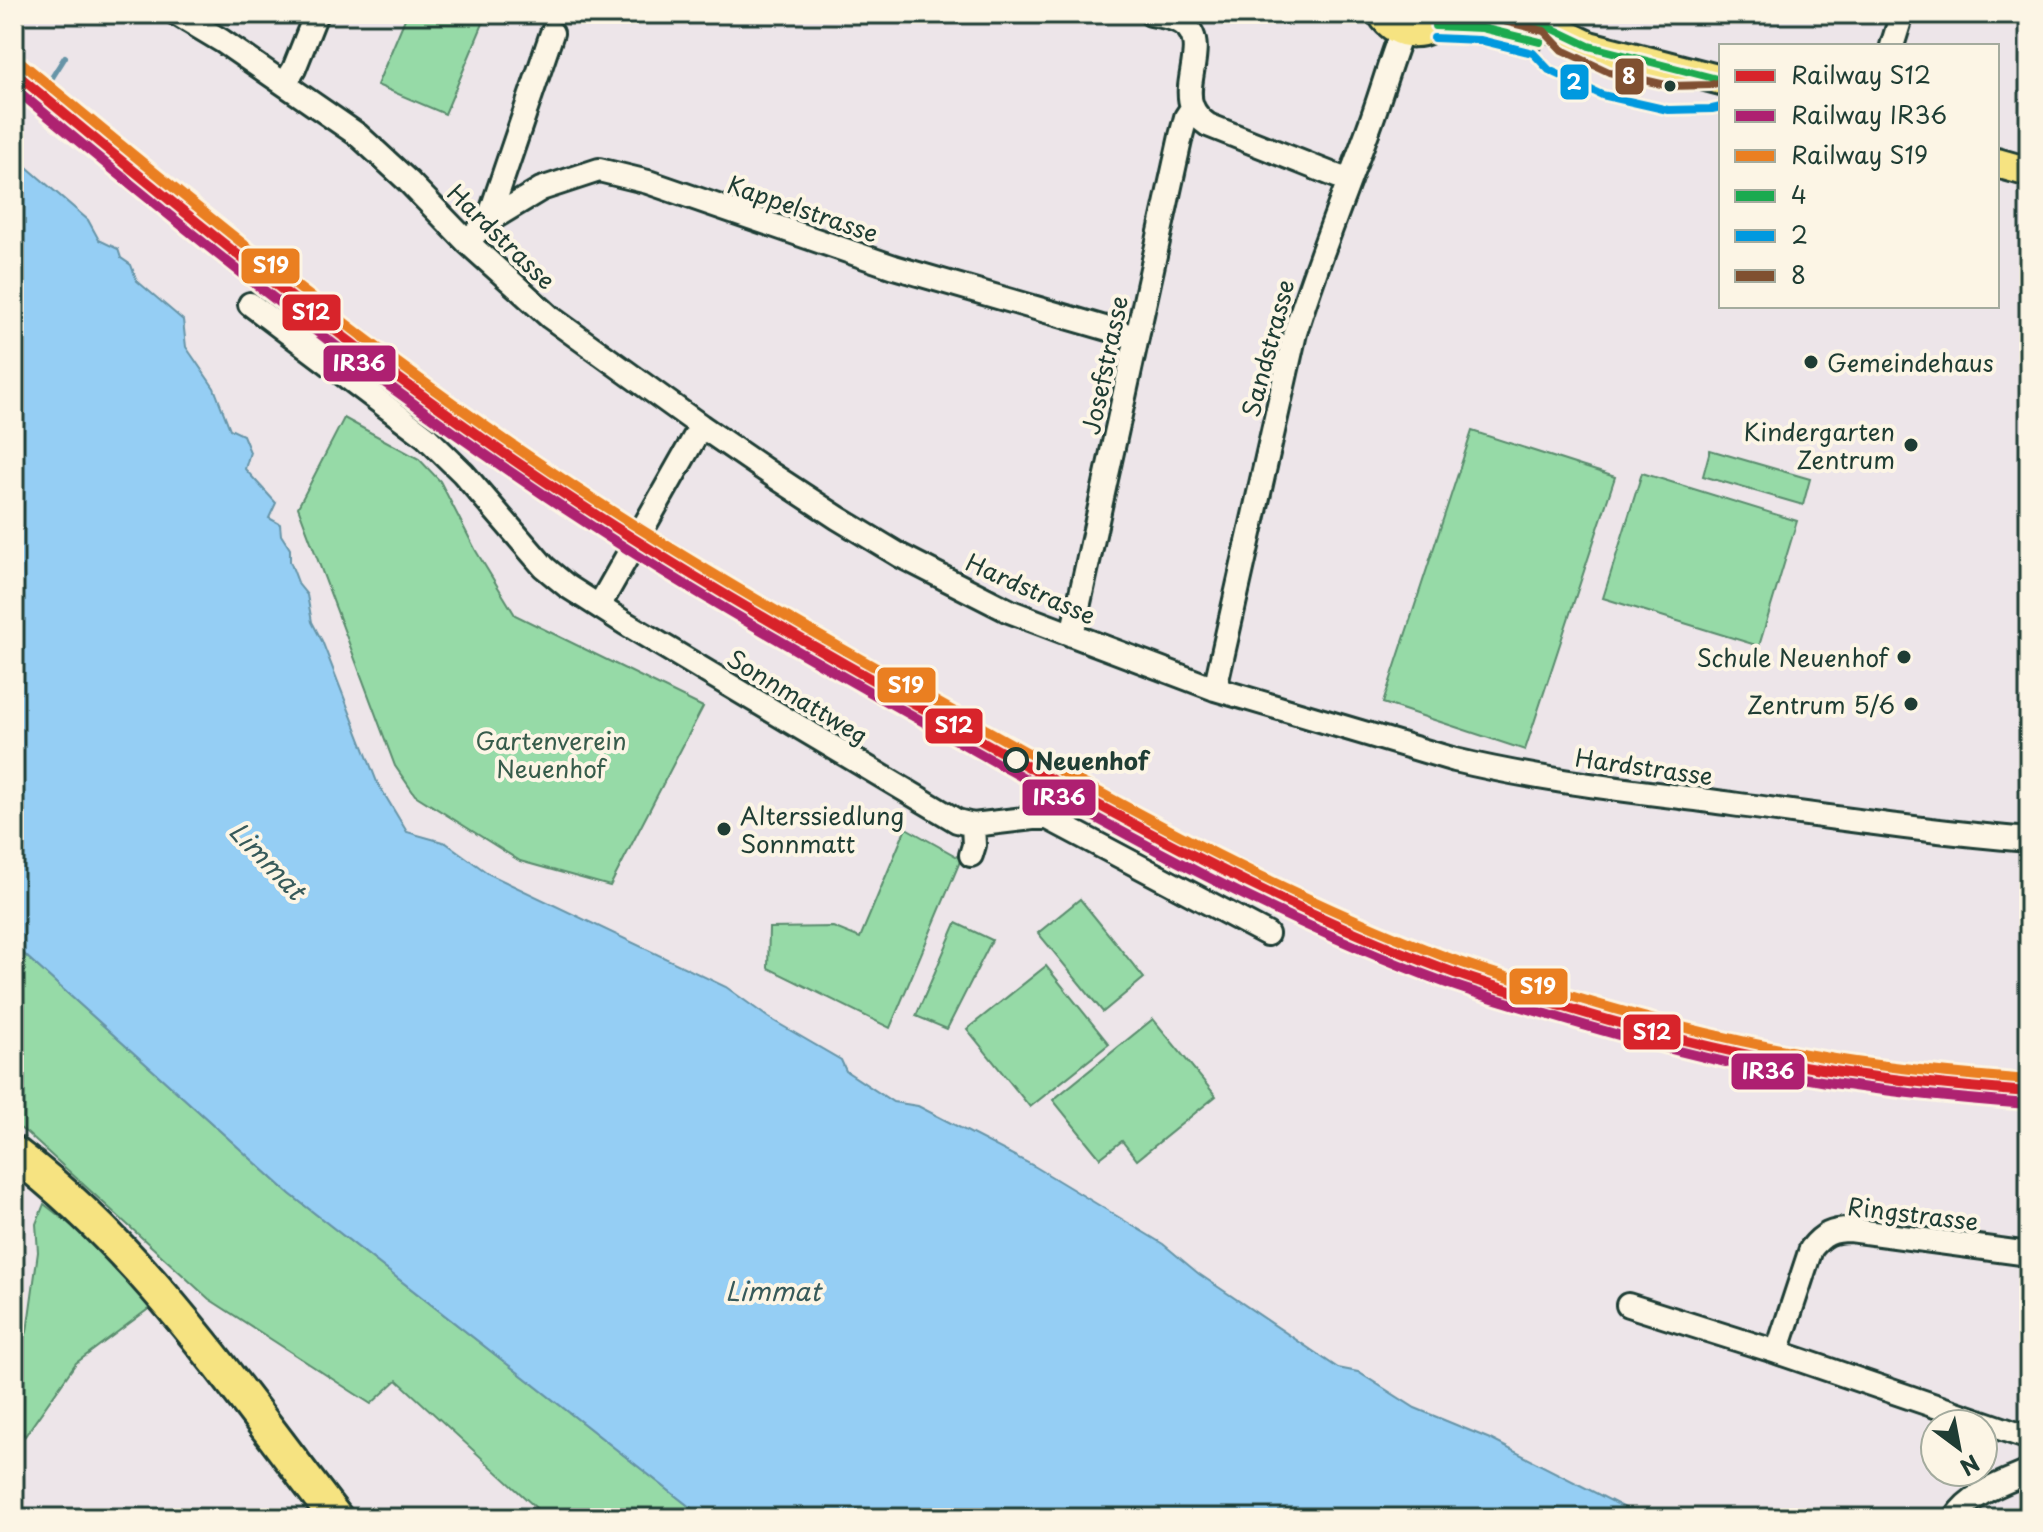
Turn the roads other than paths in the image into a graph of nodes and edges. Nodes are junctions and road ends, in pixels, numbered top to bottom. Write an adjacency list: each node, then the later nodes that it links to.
1 (177, 14): 12 (street, Hardstrasse)
2 (316, 14): 12 (street)
3 (1151, 14): 13 (street, Josefstrasse)
4 (1503, 14): 10 (main road)
5 (1902, 14): 9 (street)
6 (1440, 20): 7 (main road); 10 (main road)
7 (1392, 23): 16 (street, Sandstrasse)
8 (552, 33): 17 (street)
9 (1893, 44)
10 (1589, 46): 11 (main road)
11 (1719, 79)
12 (285, 84): 18 (street, Hardstrasse)
13 (1192, 108): 16 (street); 20 (street, Josefstrasse)
14 (1999, 164): 15 (main road)
15 (2029, 172)
16 (1349, 181): 24 (street, Sandstrasse)
17 (488, 221): 18 (street, Kappelstrasse); 20 (street, Kappelstrasse)
18 (467, 242): 21 (street, Hardstrasse)
19 (250, 304): 22 (street, Sonnmattweg)
20 (1136, 337): 23 (street, Josefstrasse)
21 (701, 426): 22 (street); 23 (street, Hardstrasse)
22 (599, 606): 25 (street, Sonnmattweg)
23 (1072, 635): 24 (street, Hardstrasse)
24 (1215, 689): 26 (street, Hardstrasse)
25 (973, 825): 27 (street); 28 (street)
26 (2029, 840)
27 (971, 855)
28 (1267, 934)
29 (14, 1153): 35 (highway)
30 (2029, 1254): 32 (street, Ringstrasse)
31 (1628, 1305): 32 (street)
32 (1777, 1352): 33 (street)
33 (2029, 1438)
34 (2029, 1472): 36 (street)
35 (336, 1518)
36 (1955, 1518)

